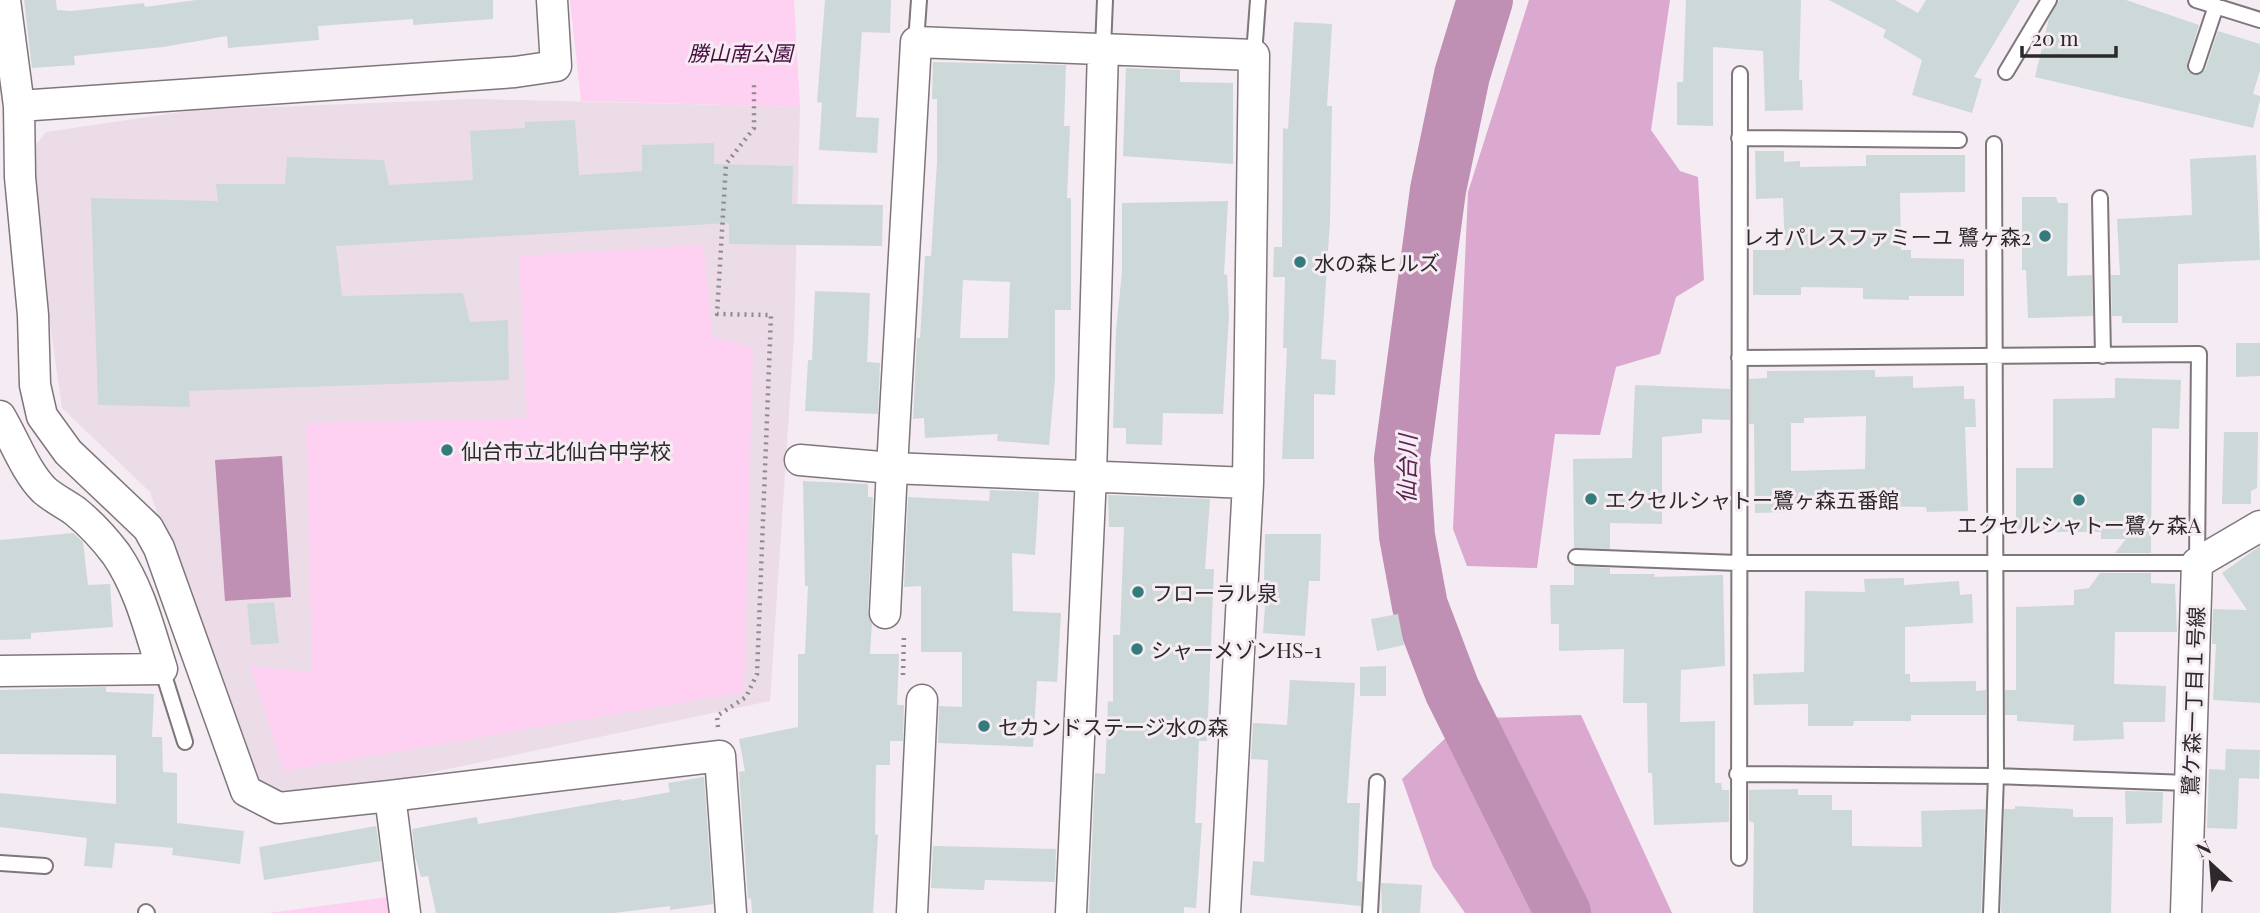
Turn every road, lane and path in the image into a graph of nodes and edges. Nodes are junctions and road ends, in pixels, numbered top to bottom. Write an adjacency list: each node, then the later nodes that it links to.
1 (5, 0): 17 (street)
2 (552, 0): 17 (street)
3 (919, 0): 10 (lane)
4 (1105, 0): 11 (lane)
5 (1258, 0): 12 (lane)
6 (2049, 0): 14 (lane)
7 (2196, 0): 8 (lane)
8 (2216, 6): 9 (lane); 13 (lane)
9 (2260, 20)
10 (916, 42): 11 (street); 27 (street)
11 (1103, 49): 12 (street); 28 (street)
12 (1254, 55): 29 (street)
13 (2196, 66)
14 (2006, 72)
15 (1740, 74): 18 (lane)
16 (754, 85): 39 (path)
17 (19, 106): 45 (street)
18 (1740, 138): 19 (lane); 24 (lane)
19 (1959, 140)
20 (1994, 144): 22 (lane)
21 (2100, 198): 23 (lane)
22 (1995, 355): 23 (lane); 24 (lane); 33 (lane)
23 (2103, 356): 34 (lane)
24 (1739, 358): 32 (lane)
25 (0, 416): 36 (street)
26 (800, 460): 27 (street)
27 (892, 468): 28 (street); 35 (street)
28 (1091, 475): 29 (street); 52 (street)
29 (1248, 483): 53 (street)
30 (2260, 526): 34 (street)
31 (1576, 557): 32 (lane)
32 (1738, 562): 33 (lane); 41 (lane)
33 (1994, 562): 34 (lane); 42 (lane)
34 (2197, 563): 44 (street, 鷺ケ森一丁目１号線)
35 (895, 621): 38 (path)
36 (162, 669): 37 (street); 40 (lane)
37 (0, 671)
38 (913, 689): 51 (street)
39 (717, 721)
40 (185, 742)
41 (1737, 774): 42 (lane); 46 (lane)
42 (1996, 776): 44 (lane); 55 (lane)
43 (1377, 782): 54 (lane)
44 (2188, 783): 56 (street, 鷺ケ森一丁目１号線)
45 (390, 796): 49 (street); 50 (street)
46 (1739, 858)
47 (0, 863): 48 (lane)
48 (45, 866)
49 (405, 913)
50 (731, 913)
51 (912, 913)
52 (1072, 913)
53 (1225, 913)
54 (1370, 913)
55 (1991, 913)
56 (2186, 913)

